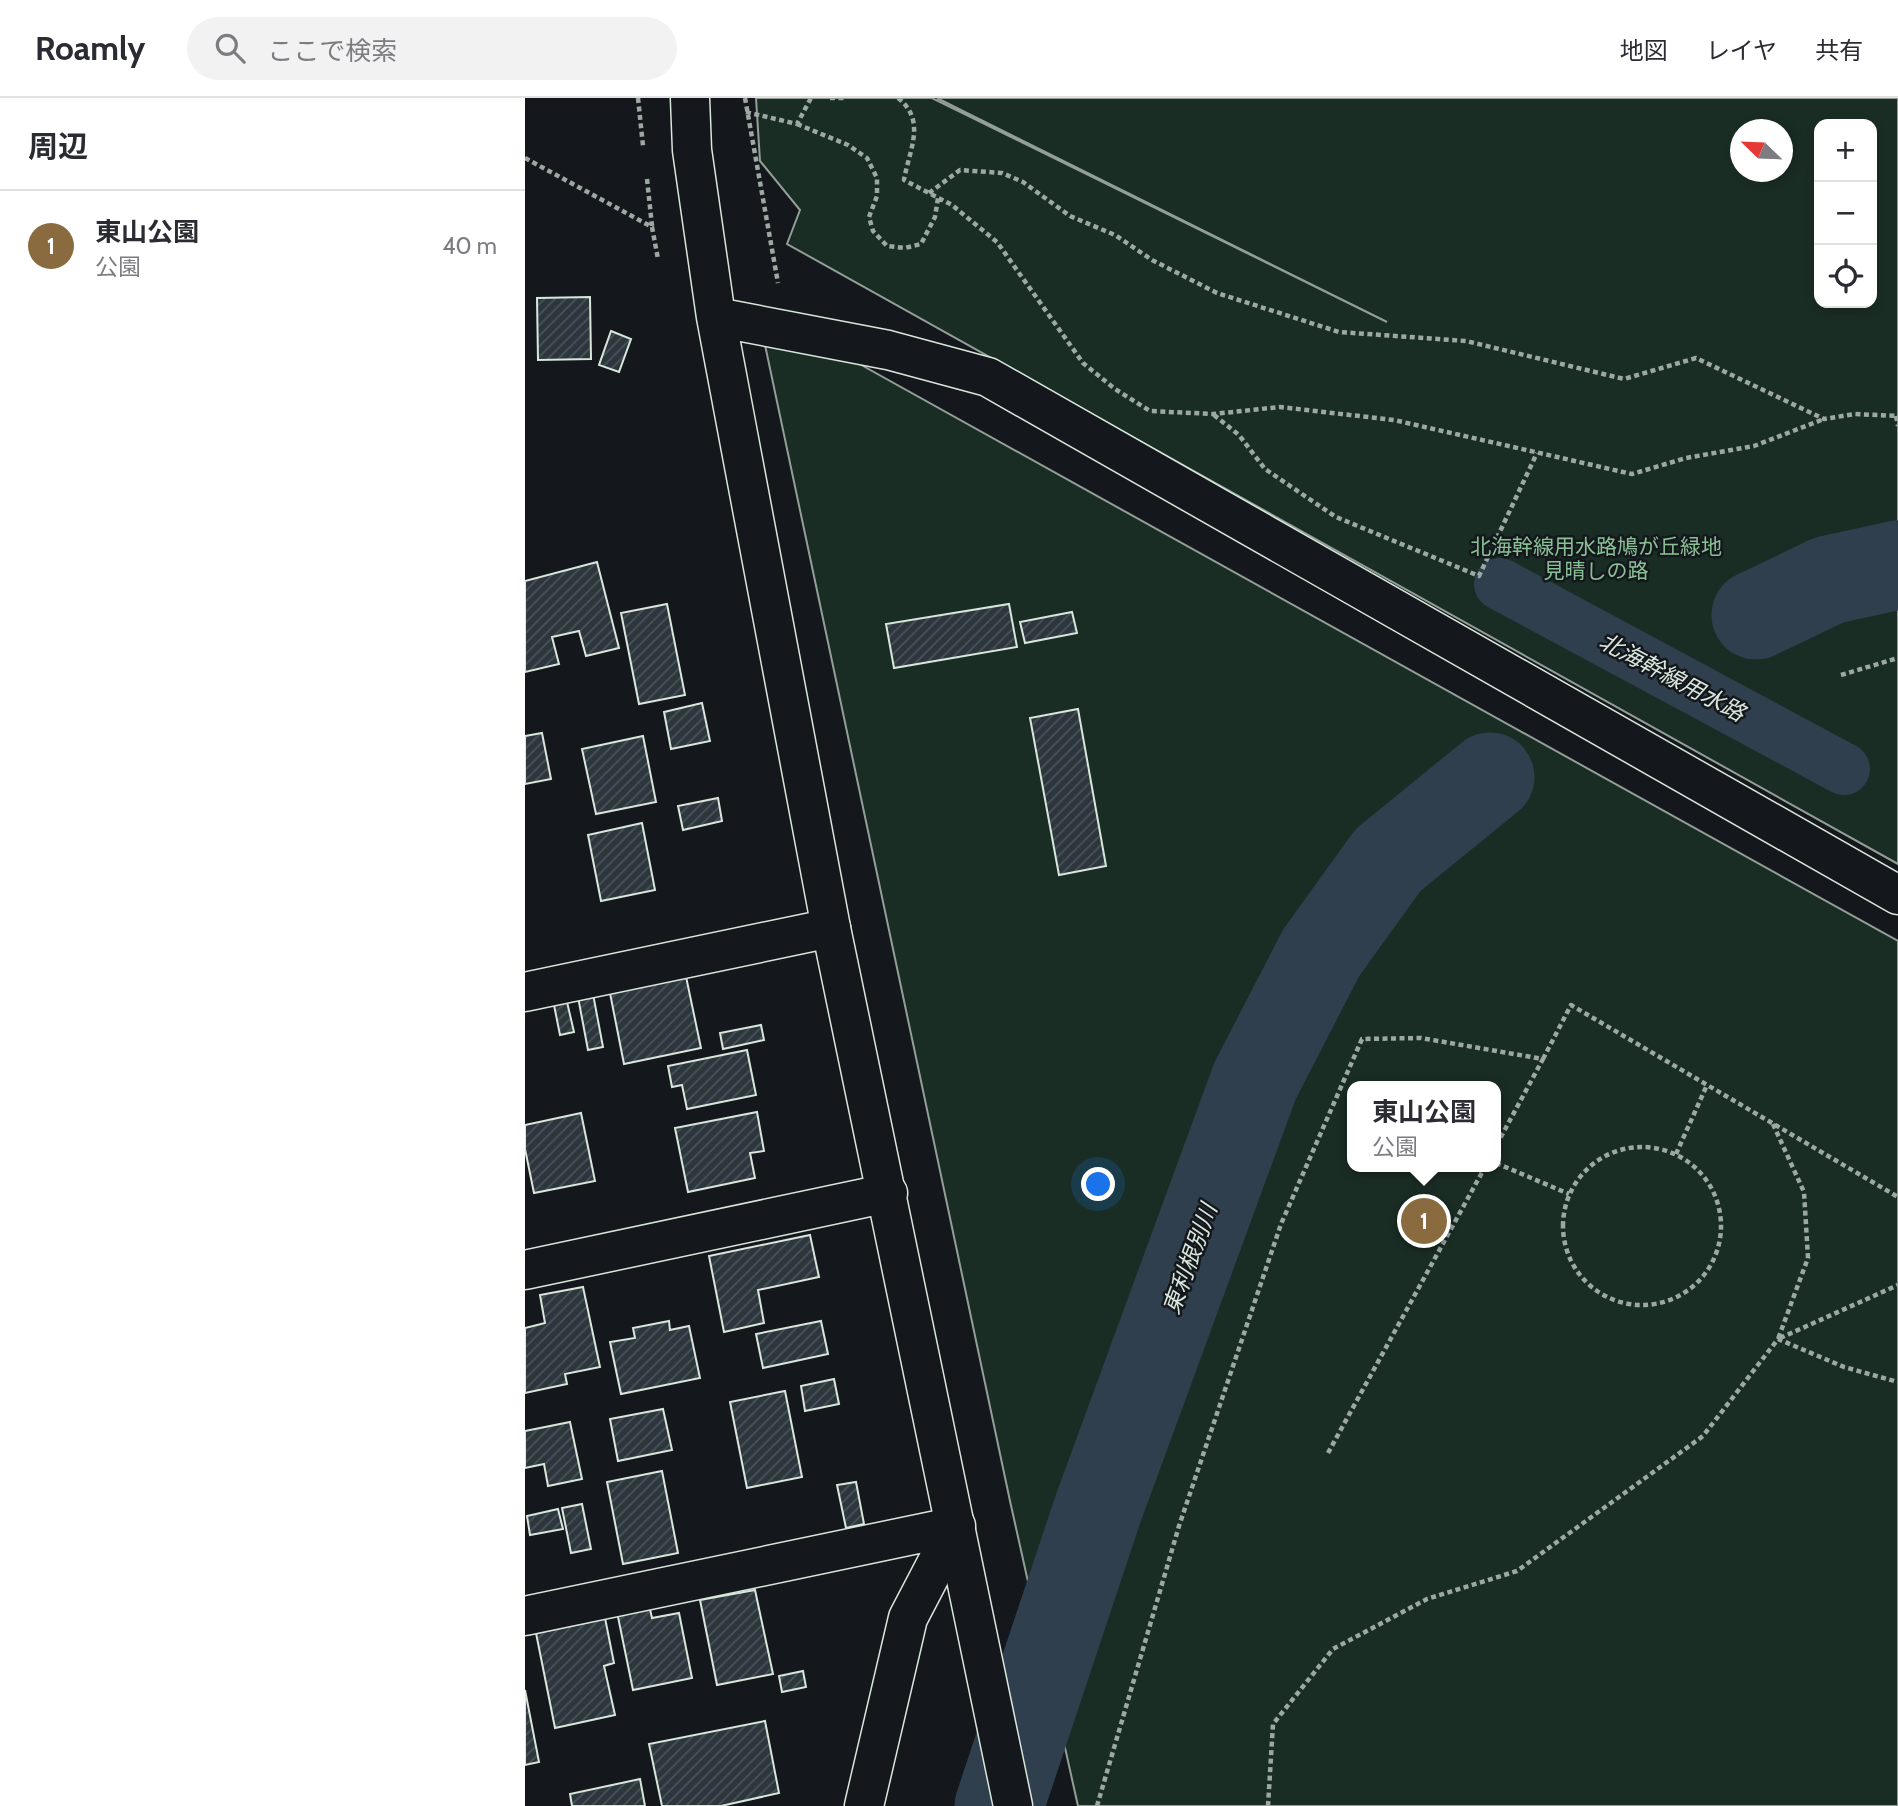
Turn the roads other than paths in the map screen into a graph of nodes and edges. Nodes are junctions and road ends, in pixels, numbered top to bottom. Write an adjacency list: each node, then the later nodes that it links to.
1 (690, 98): 2 (street)
2 (716, 317): 3 (street); 4 (street)
3 (1898, 895)
4 (831, 928): 5 (street); 6 (street)
5 (525, 992)
6 (888, 1193): 7 (street); 8 (street)
7 (525, 1269)
8 (956, 1526): 9 (street); 10 (street); 11 (street)
9 (525, 1616)
10 (864, 1806)
11 (1013, 1806)

